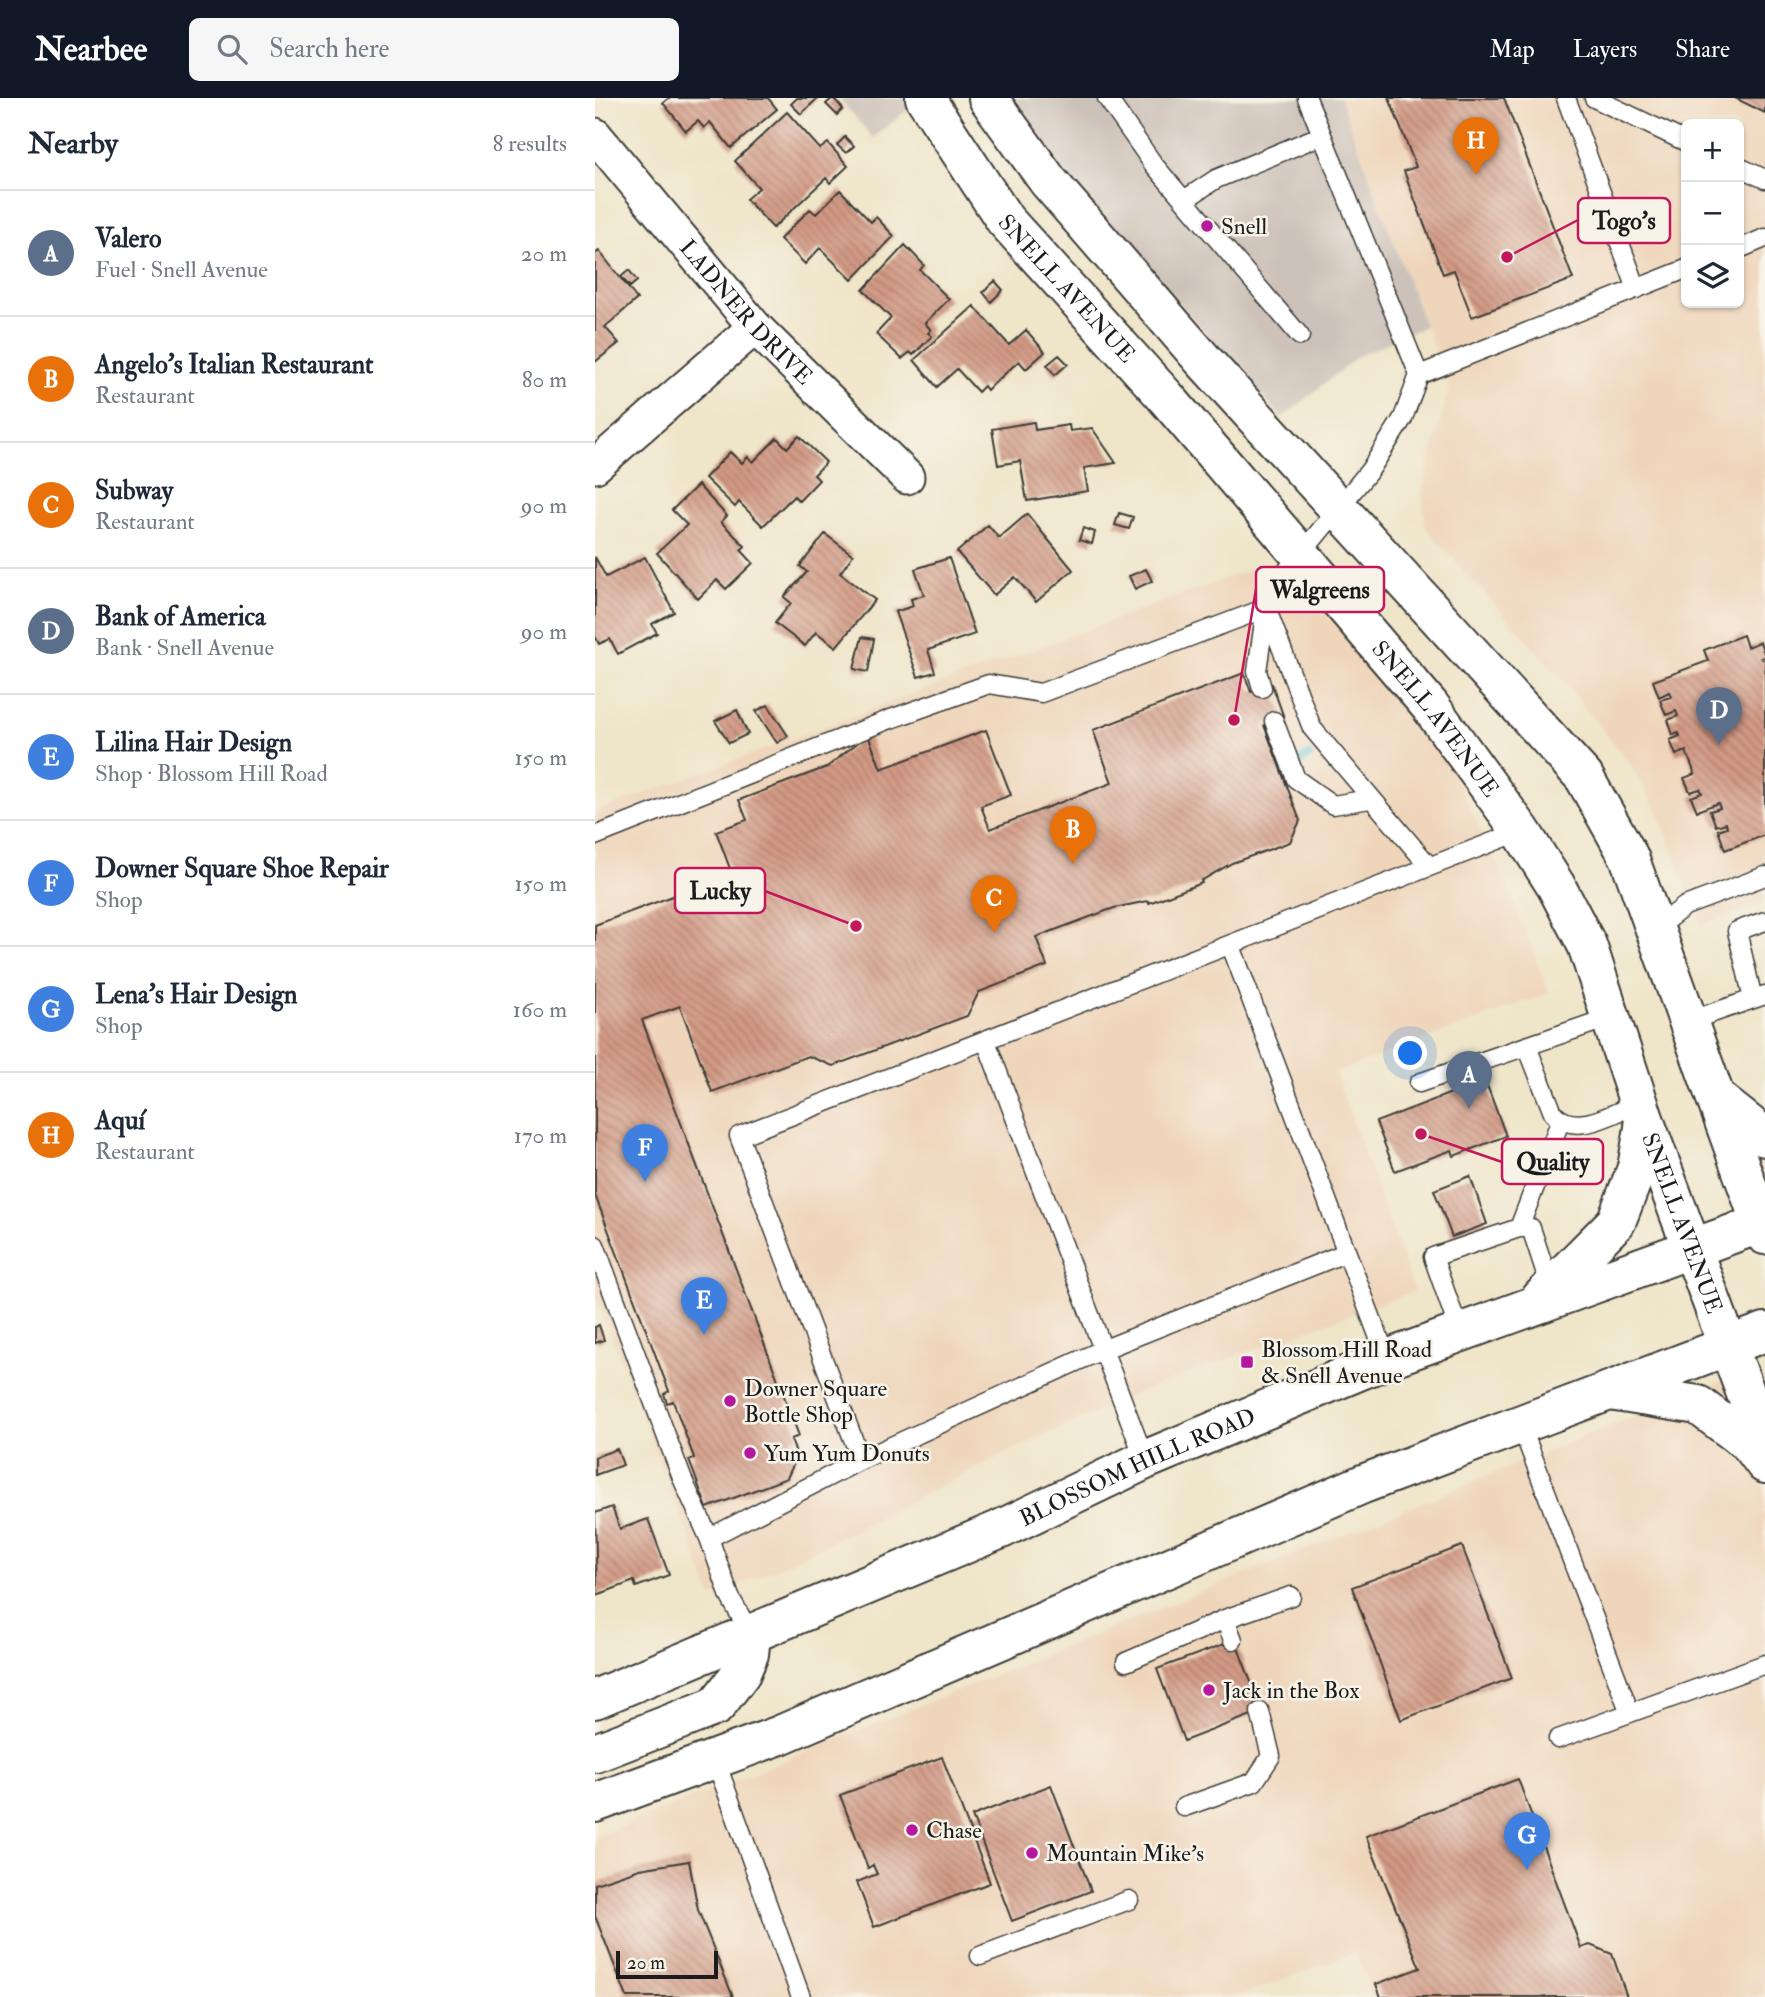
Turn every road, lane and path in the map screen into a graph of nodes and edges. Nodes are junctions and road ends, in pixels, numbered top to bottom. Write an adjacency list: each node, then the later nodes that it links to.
1 (925, 98): 23 (main road, SNELL AVENUE)
2 (1107, 98): 12 (lane)
3 (1307, 98): 8 (lane)
4 (1566, 98): 16 (lane)
5 (1594, 98): 9 (lane)
6 (994, 106): 22 (main road)
7 (595, 135): 17 (street, LADNER DRIVE)
8 (1322, 135): 12 (lane); 19 (lane)
9 (1681, 140)
10 (1744, 169): 11 (lane)
11 (1765, 179)
12 (1184, 201): 18 (lane)
13 (1765, 238): 14 (lane)
14 (1744, 246)
15 (1681, 271): 16 (lane)
16 (1637, 289): 19 (lane)
17 (755, 327): 20 (street); 21 (street, LADNER DRIVE)
18 (1300, 336)
19 (1419, 375): 22 (lane)
20 (595, 466)
21 (907, 477)
22 (1336, 509): 23 (lane); 33 (main road)
23 (1300, 554): 24 (lane); 28 (main road, SNELL AVENUE)
24 (1266, 608): 25 (lane); 27 (lane); 29 (lane)
25 (1262, 688)
26 (1274, 721): 27 (lane)
27 (1370, 799): 30 (lane)
28 (1521, 831): 30 (lane); 36 (main road, SNELL AVENUE)
29 (595, 836)
30 (1429, 866): 34 (lane)
31 (1765, 876): 33 (lane)
32 (1765, 921): 35 (lane)
33 (1656, 928): 37 (main road)
34 (1231, 946): 38 (lane); 49 (lane)
35 (1759, 997): 37 (lane)
36 (1611, 1017): 39 (lane); 42 (main road, SNELL AVENUE)
37 (1689, 1021): 41 (main road)
38 (986, 1041): 54 (lane); 59 (lane)
39 (1527, 1046): 40 (lane); 43 (lane)
40 (1419, 1083)
41 (1716, 1098): 44 (main road); 45 (main road)
42 (1642, 1112): 43 (lane); 48 (main road, SNELL AVENUE); 50 (main road)
43 (1560, 1122): 46 (lane)
44 (1765, 1137)
45 (1764, 1227): 48 (main road, BLOSSOM HILL ROAD)
46 (1519, 1228): 50 (lane); 52 (lane)
47 (595, 1245): 62 (lane)
48 (1692, 1249): 50 (main road, BLOSSOM HILL ROAD); 53 (main road, SNELL AVENUE)
49 (1345, 1253): 54 (lane); 55 (lane)
50 (1541, 1298): 52 (main road, BLOSSOM HILL ROAD)
51 (1765, 1332): 53 (main road)
52 (1460, 1333): 55 (main road, BLOSSOM HILL ROAD)
53 (1727, 1345): 56 (main road); 58 (main road, SNELL AVENUE)
54 (1102, 1350): 59 (lane); 60 (lane)
55 (1387, 1359): 60 (main road, BLOSSOM HILL ROAD)
56 (1604, 1390): 57 (main road); 61 (main road)
57 (1520, 1423): 71 (lane); 74 (main road)
58 (1765, 1445)
59 (861, 1460): 62 (lane)
60 (1145, 1460): 65 (main road, BLOSSOM HILL ROAD)
61 (1765, 1464)
62 (709, 1538): 65 (lane)
63 (1291, 1596): 64 (lane)
64 (1225, 1619): 66 (lane); 67 (lane)
65 (751, 1635): 69 (main road, BLOSSOM HILL ROAD); 73 (main road)
66 (1233, 1640)
67 (1126, 1662)
68 (1765, 1664): 71 (lane)
69 (595, 1699)
70 (1260, 1712): 76 (lane)
71 (1630, 1713): 72 (lane)
72 (1558, 1739)
73 (595, 1753)
74 (715, 1759): 75 (main road); 79 (lane)
75 (595, 1803)
76 (1184, 1807)
77 (1129, 1900): 78 (lane)
78 (980, 1956)
79 (801, 1997)

